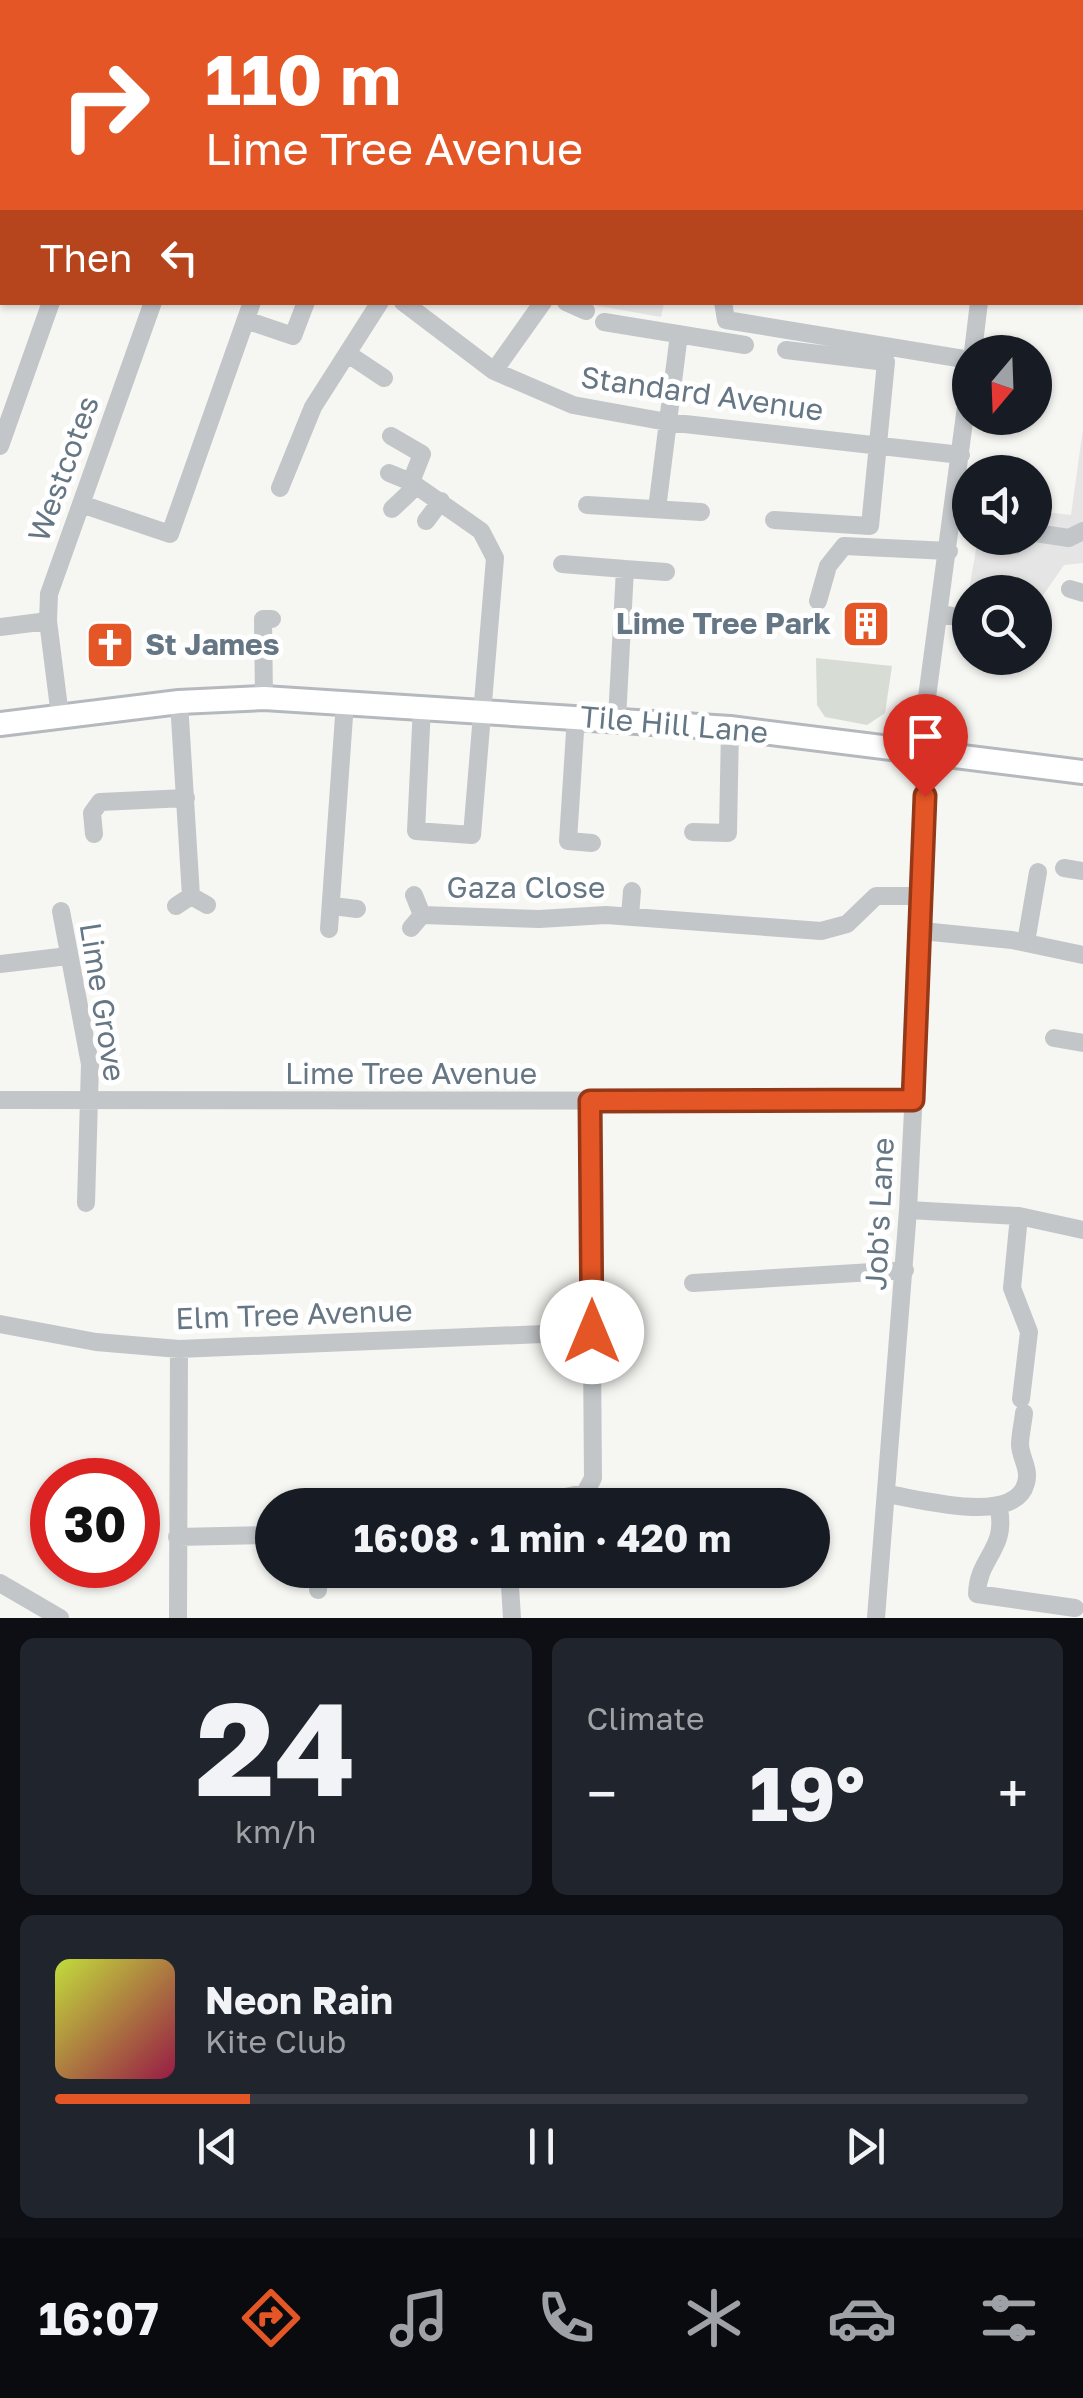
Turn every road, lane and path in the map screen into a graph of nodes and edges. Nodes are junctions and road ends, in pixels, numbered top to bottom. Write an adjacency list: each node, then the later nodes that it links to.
1 (49, 305): 24 (street)
2 (152, 305): 31 (street, Westcotes)
3 (305, 305): 11 (street)
4 (378, 305): 17 (street)
5 (407, 305): 19 (street, Standard Avenue)
6 (541, 305): 19 (street)
7 (574, 305): 10 (street)
8 (724, 305): 18 (street)
9 (980, 305): 14 (street)
10 (586, 310)
11 (249, 311): 31 (street)
12 (604, 322): 13 (street)
13 (678, 334): 15 (street); 21 (street)
14 (975, 335)
15 (745, 345)
16 (786, 350): 25 (street)
17 (348, 354): 20 (street); 29 (street)
18 (952, 356)
19 (494, 371): 21 (street, Standard Avenue)
20 (384, 378)
21 (667, 422): 25 (street, Standard Avenue); 34 (street)
22 (963, 435): 26 (street, Job's Lane)
23 (392, 436): 28 (street)
24 (0, 446)
25 (878, 446): 26 (street, Standard Avenue); 36 (street)
26 (961, 455)
27 (389, 472): 28 (street)
28 (412, 482): 30 (street); 33 (street)
29 (280, 488)
30 (441, 501): 37 (street); 55 (street)
31 (81, 504): 49 (street, Westcotes)
32 (587, 506): 34 (street)
33 (392, 509)
34 (657, 509): 35 (street)
35 (701, 512)
36 (774, 520)
37 (426, 521)
38 (1083, 531): 39 (street)
39 (1052, 535)
40 (952, 543): 41 (street, Job's Lane)
41 (949, 550): 45 (street); 46 (street, Job's Lane)
42 (562, 564): 43 (street)
43 (624, 569): 44 (street); 58 (street)
44 (666, 572)
45 (818, 600)
46 (940, 614): 47 (street); 61 (street, Job's Lane)
47 (952, 616)
48 (272, 619): 51 (street)
49 (48, 621): 50 (street); 56 (street, Westcotes)
50 (0, 627)
51 (264, 698): 52 (main road, Tile Hill Lane); 53 (main road, Tile Hill Lane)
52 (179, 702): 56 (main road, Tile Hill Lane); 63 (street)
53 (345, 702): 54 (main road, Tile Hill Lane); 72 (street)
54 (422, 706): 55 (main road, Tile Hill Lane); 55 (street)
55 (484, 711): 57 (main road, Tile Hill Lane)
56 (60, 716): 59 (main road, Tile Hill Lane)
57 (576, 716): 58 (main road, Tile Hill Lane); 66 (street)
58 (617, 719): 60 (main road, Tile Hill Lane)
59 (0, 724)
60 (730, 728): 61 (main road, Tile Hill Lane); 64 (street)
61 (924, 753): 62 (main road, Tile Hill Lane); 70 (street, Job's Lane)
62 (1083, 772)
63 (186, 798): 65 (street); 71 (street)
64 (693, 832)
65 (94, 834)
66 (592, 843)
67 (1038, 872): 78 (street)
68 (632, 891): 75 (street, Gaza Close)
69 (414, 895): 75 (street, Gaza Close)
70 (923, 896): 75 (street, Gaza Close); 77 (street, Job's Lane)
71 (191, 902)
72 (333, 906): 73 (street); 76 (street)
73 (357, 909)
74 (61, 911): 80 (street, Lime Grove)
75 (630, 916)
76 (329, 928)
77 (922, 931): 78 (street); 85 (street, Job's Lane)
78 (1026, 942): 79 (street)
79 (1083, 955)
80 (68, 956): 81 (street); 86 (street, Lime Grove)
81 (0, 964)
82 (1054, 1038): 83 (street)
83 (1083, 1043)
84 (0, 1100): 86 (street, Lime Tree Avenue)
85 (913, 1100): 87 (street, Lime Tree Avenue); 89 (street, Job's Lane)
86 (89, 1101): 87 (street, Lime Tree Avenue); 88 (street)
87 (590, 1101): 95 (street)
88 (86, 1203)
89 (908, 1210): 90 (street); 92 (street, Job's Lane)
90 (1019, 1216): 91 (street); 99 (street)
91 (1083, 1230)
92 (905, 1270): 93 (street); 98 (street, Job's Lane)
93 (693, 1283)
94 (0, 1324): 96 (street, Elm Tree Avenue)
95 (592, 1332): 96 (street, Elm Tree Avenue); 97 (street)
96 (179, 1349): 101 (street)
97 (589, 1488)
98 (887, 1494): 99 (street); 105 (street, Job's Lane)
99 (999, 1508): 104 (street)
100 (255, 1535): 101 (street)
101 (176, 1537): 107 (street)
102 (0, 1583): 106 (street)
103 (510, 1588): 108 (street)
104 (1075, 1608)
105 (871, 1617)
106 (60, 1618)
107 (178, 1618)
108 (512, 1618)

